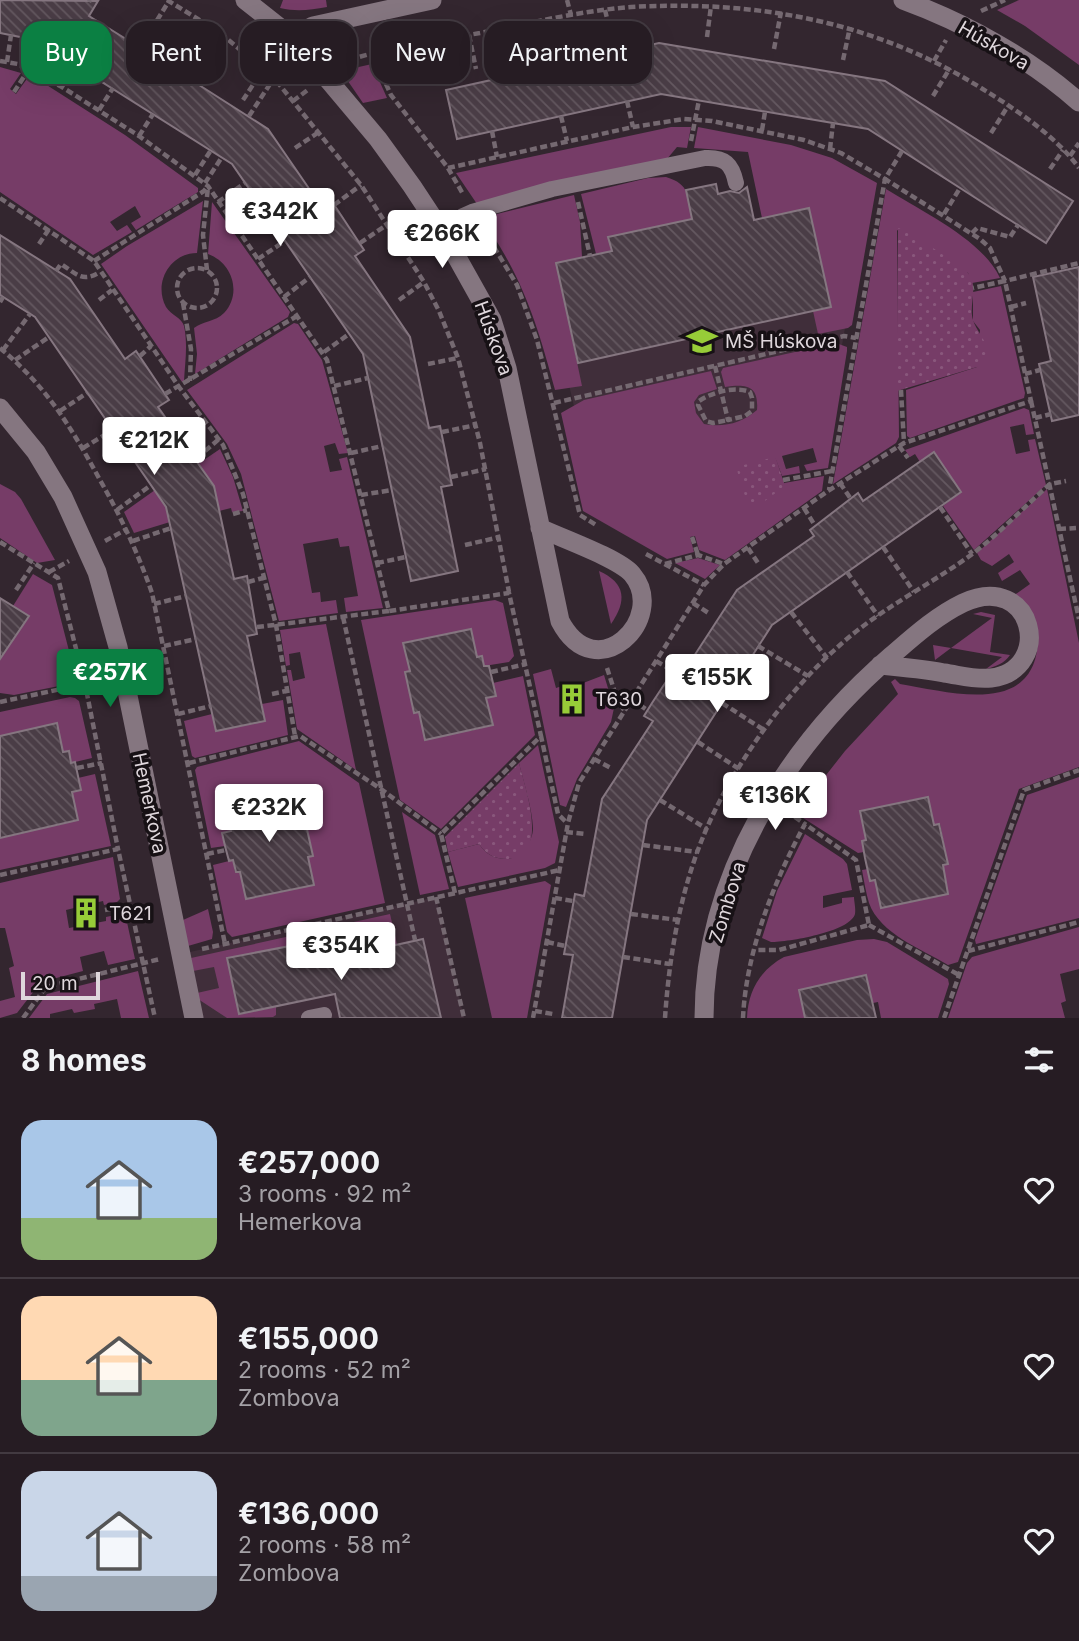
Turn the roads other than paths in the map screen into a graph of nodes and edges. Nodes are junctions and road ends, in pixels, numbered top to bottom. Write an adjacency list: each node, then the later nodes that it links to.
1 (245, 0): 4 (street, Húskova)
2 (432, 0): 5 (street)
3 (903, 0): 7 (street, Húskova)
4 (272, 21)
5 (336, 21)
6 (333, 84): 9 (street, Húskova)
7 (1079, 102)
8 (736, 183): 9 (lane)
9 (442, 231): 11 (street, Húskova)
10 (0, 408): 13 (street, Hemerkova)
11 (540, 528): 11 (street, Húskova)
12 (880, 665): 12 (street, Zombova); 14 (street, Zombova)
13 (194, 1018)
14 (704, 1018)

